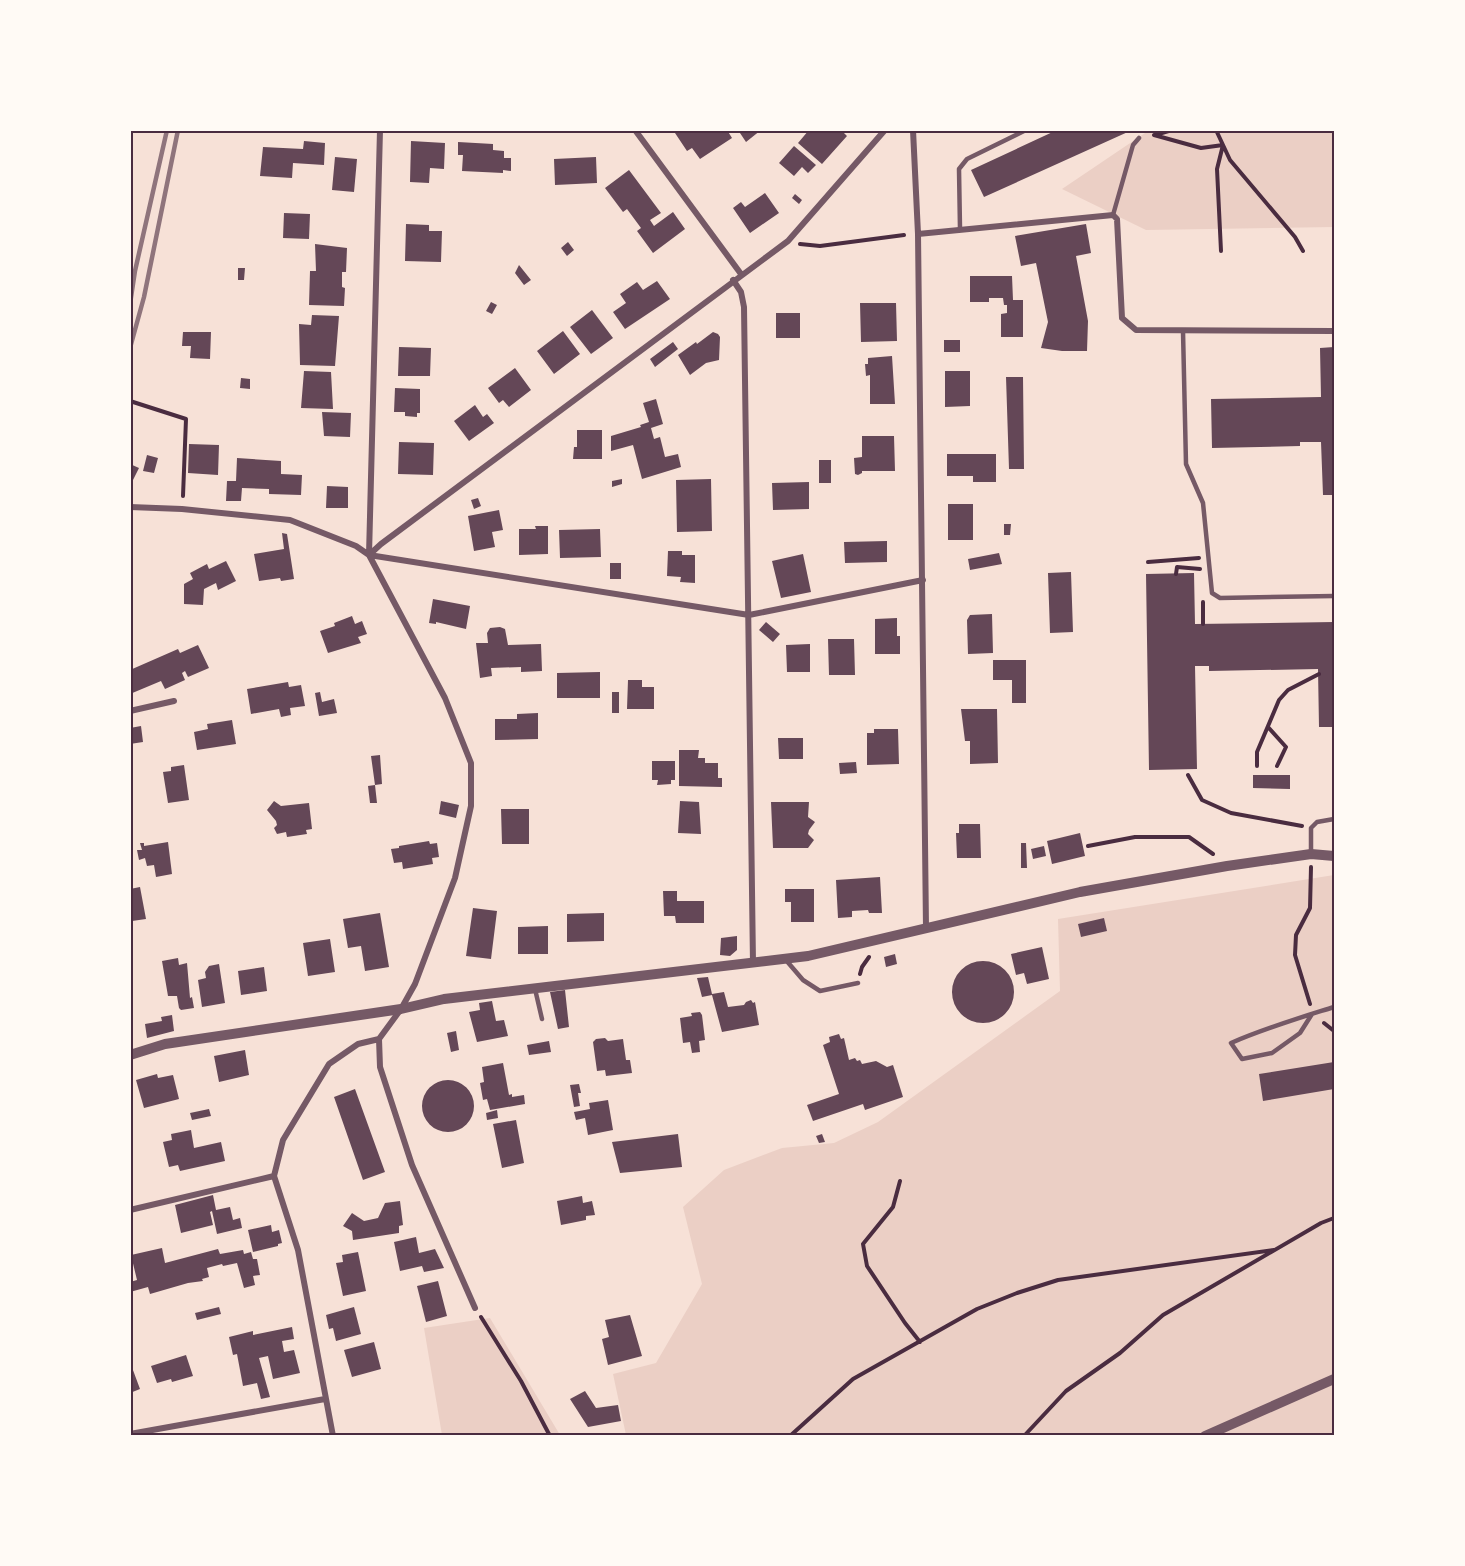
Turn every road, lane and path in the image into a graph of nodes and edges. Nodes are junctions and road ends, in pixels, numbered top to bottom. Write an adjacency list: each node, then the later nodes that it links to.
1 (380, 130): 25 (street)
2 (635, 130): 18 (street)
3 (885, 130): 15 (street)
4 (913, 130): 13 (street)
5 (1026, 130): 12 (lane)
6 (1172, 130): 8 (path)
7 (1216, 130): 10 (path)
8 (1154, 135): 9 (path); 10 (path)
9 (1140, 138): 11 (lane)
10 (1223, 145): 16 (path); 17 (path)
11 (1113, 215): 12 (street); 20 (street)
12 (960, 229): 13 (street)
13 (918, 234): 30 (street)
14 (904, 235): 15 (path)
15 (788, 241): 18 (street)
16 (1221, 251)
17 (1303, 251)
18 (741, 274): 19 (street)
19 (733, 280): 25 (street); 33 (street)
20 (1183, 331): 21 (street); 26 (lane)
21 (1335, 331)
22 (130, 401): 24 (path)
23 (130, 507): 24 (street)
24 (182, 509): 25 (street)
25 (369, 555): 33 (street); 54 (street)
26 (1209, 558): 27 (path); 28 (lane)
27 (1148, 562)
28 (1209, 570): 29 (path); 31 (lane)
29 (1176, 573)
30 (923, 580): 33 (street); 48 (street)
31 (1212, 593): 32 (lane); 34 (path)
32 (1335, 596)
33 (749, 615): 50 (street)
34 (1203, 624)
35 (1319, 674): 38 (path)
36 (174, 702): 37 (street)
37 (130, 711)
38 (1268, 727): 39 (path); 40 (path)
39 (1257, 766)
40 (1277, 766)
41 (1188, 775): 43 (path)
42 (1335, 819): 43 (lane)
43 (1311, 828): 45 (lane)
44 (1088, 846): 47 (path)
45 (1311, 854): 46 (street); 47 (street); 55 (path)
46 (1335, 856)
47 (1227, 866): 48 (street)
48 (926, 928): 49 (street)
49 (784, 959): 50 (street); 51 (lane)
50 (753, 963): 52 (street)
51 (858, 983)
52 (535, 988): 54 (street); 56 (lane)
53 (1335, 1007): 55 (lane)
54 (401, 1009): 58 (street); 59 (street)
55 (1312, 1014): 55 (lane); 57 (path)
56 (542, 1019)
57 (1335, 1030)
58 (379, 1039): 60 (street); 65 (street)
59 (130, 1055)
60 (274, 1176): 62 (street); 68 (street)
61 (900, 1181): 66 (path)
62 (130, 1210)
63 (1335, 1218): 64 (path)
64 (1274, 1250): 66 (path); 73 (path)
65 (475, 1308): 71 (path)
66 (920, 1342): 72 (path)
67 (1335, 1379): 74 (street)
68 (326, 1399): 69 (street); 70 (street)
69 (130, 1434)
70 (333, 1436)
71 (550, 1436)
72 (790, 1436)
73 (1024, 1436)
74 (1205, 1436)

